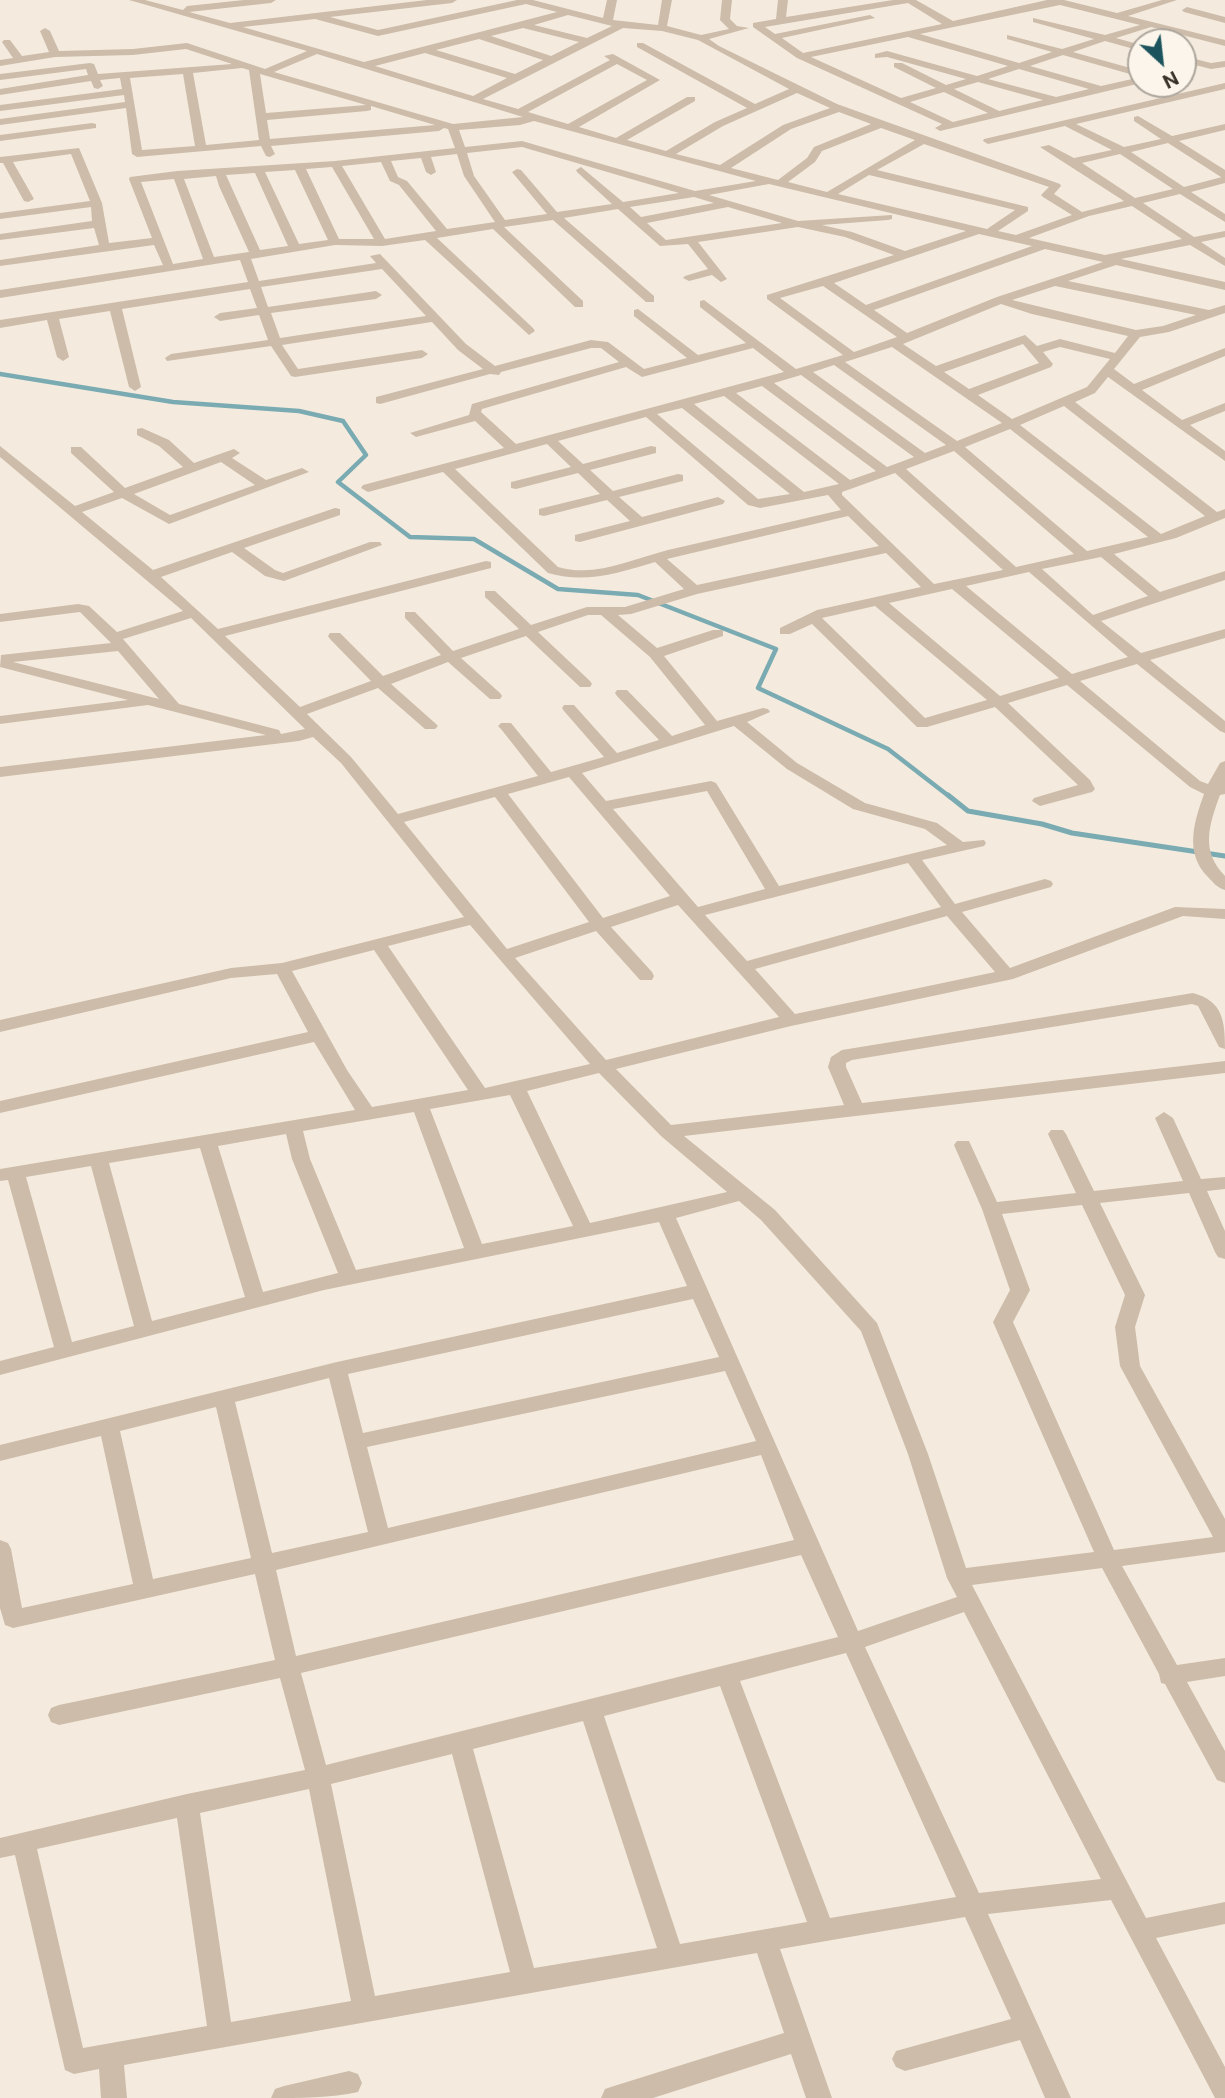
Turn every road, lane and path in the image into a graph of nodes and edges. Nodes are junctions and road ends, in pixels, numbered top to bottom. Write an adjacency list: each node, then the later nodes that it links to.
1 (134, 0): 17 (street)
2 (271, 0): 17 (street)
3 (452, 0): 14 (street)
4 (611, 0): 28 (street)
5 (667, 0): 35 (street)
6 (727, 0): 36 (street)
7 (783, 0): 27 (street)
8 (910, 0): 15 (street); 29 (street)
9 (1149, 0): 13 (street)
10 (1172, 0): 13 (street)
11 (524, 1): 18 (street); 20 (street)
12 (1056, 1): 22 (street); 29 (street)
13 (1161, 3): 22 (street)
14 (396, 6): 20 (street); 21 (street)
15 (858, 9): 24 (street); 27 (street)
16 (1187, 10): 23 (street)
17 (176, 11): 33 (street)
18 (566, 12): 28 (street); 31 (street)
19 (1225, 12): 23 (street)
20 (313, 15): 33 (street)
21 (410, 16)
22 (1118, 16): 30 (street)
23 (1210, 16): 26 (street)
24 (874, 18): 38 (street); 40 (street)
25 (1036, 20): 43 (street)
26 (1225, 20)
27 (781, 21): 34 (street)
28 (607, 23): 32 (street)
29 (950, 24): 38 (street)
30 (1152, 24): 43 (street); 46 (street)
31 (523, 25): 39 (street); 45 (street)
32 (621, 25): 35 (street); 45 (street)
33 (229, 26): 51 (street)
34 (757, 26): 36 (street); 40 (street)
35 (662, 28): 42 (street)
36 (735, 29): 42 (street)
37 (45, 31): 52 (street)
38 (906, 34): 53 (street); 59 (street)
39 (480, 36): 49 (street); 55 (street)
40 (772, 37): 53 (street)
41 (1010, 37): 50 (street)
42 (701, 38): 80 (street)
43 (1103, 39): 48 (street); 50 (street)
44 (6, 42): 54 (street)
45 (589, 42): 55 (street)
46 (1225, 43)
47 (640, 45): 67 (street)
48 (1127, 45)
49 (426, 50): 60 (street); 72 (street)
50 (1062, 51): 59 (street); 65 (street)
51 (314, 52): 60 (street); 66 (street)
52 (55, 54): 54 (street); 62 (street)
53 (801, 56): 88 (street)
54 (19, 60): 57 (street)
55 (553, 60): 72 (street)
56 (1197, 62): 61 (street)
57 (0, 63)
58 (1225, 64): 61 (street)
59 (1020, 65): 74 (street); 79 (street)
60 (362, 66): 85 (street)
61 (1211, 66): 63 (street)
62 (251, 68): 64 (street); 66 (street); 97 (street)
63 (1197, 68)
64 (187, 70): 68 (street); 115 (street)
65 (1127, 70)
66 (265, 72): 90 (street)
67 (691, 72): 69 (street); 91 (street)
68 (124, 74): 70 (street); 81 (street)
69 (679, 76)
70 (94, 77): 71 (street); 82 (street); 83 (street)
71 (0, 78)
72 (516, 78): 85 (street)
73 (667, 79): 75 (street)
74 (982, 79): 78 (street); 78 (street); 87 (street)
75 (655, 80): 95 (street); 106 (street)
76 (1127, 83): 79 (street)
77 (1225, 86): 94 (street)
78 (948, 89): 88 (street); 96 (street)
79 (1099, 89): 84 (street)
80 (796, 90): 91 (street); 93 (street)
81 (128, 91): 83 (street); 89 (street)
82 (0, 92)
83 (101, 93): 92 (street)
84 (1074, 95): 87 (street); 94 (street)
85 (474, 99): 95 (street)
86 (691, 99): 111 (street)
87 (1054, 100): 96 (street)
88 (900, 101): 103 (street)
89 (131, 104): 100 (street); 115 (street)
90 (378, 107): 97 (street); 105 (street)
91 (753, 107): 120 (street)
92 (0, 108)
93 (837, 109): 102 (street); 128 (street)
94 (1106, 112): 101 (street)
95 (519, 113): 98 (street)
96 (997, 114): 103 (street)
97 (261, 117): 113 (street)
98 (534, 117): 105 (street); 106 (street)
99 (1138, 119): 110 (street)
100 (0, 122)
101 (1065, 122): 116 (street); 117 (street)
102 (878, 125): 108 (street); 136 (street)
103 (952, 125): 108 (street)
104 (92, 126): 109 (street)
105 (453, 127): 113 (street); 118 (street)
106 (569, 128): 111 (street)
107 (1222, 130): 110 (street)
108 (907, 136): 112 (street)
109 (0, 138)
110 (1169, 139): 117 (street); 135 (street)
111 (618, 141): 120 (street)
112 (923, 141): 130 (street); 139 (street)
113 (265, 143): 115 (street); 126 (street)
114 (1045, 147): 123 (street)
115 (201, 149)
116 (1008, 149)
117 (1121, 150): 123 (street); 137 (street)
118 (462, 151): 119 (street); 138 (street); 155 (street)
119 (425, 154): 121 (street); 132 (street)
120 (667, 155): 128 (street)
121 (384, 158): 124 (street); 157 (street)
122 (3, 160): 141 (street); 142 (street)
123 (1073, 162): 143 (street)
124 (335, 164): 125 (street); 166 (street)
125 (298, 165): 126 (street); 164 (street)
126 (275, 167): 127 (street)
127 (258, 169): 131 (street); 169 (street)
128 (722, 169): 136 (street)
129 (581, 170): 144 (street)
130 (867, 171): 140 (street); 146 (street)
131 (220, 172): 134 (street); 170 (street)
132 (431, 172)
133 (517, 172): 147 (street)
134 (177, 174): 161 (street); 173 (street)
135 (1225, 177): 137 (street)
136 (775, 183): 138 (street); 140 (street)
137 (1180, 190): 143 (street); 151 (street)
138 (694, 193): 144 (street); 145 (street)
139 (1047, 195): 146 (street); 150 (street)
140 (828, 197): 149 (street)
141 (29, 199)
142 (96, 202): 148 (street); 154 (street)
143 (1132, 202): 150 (street); 163 (street)
144 (619, 204): 147 (street); 152 (street)
145 (730, 204): 152 (street); 153 (street)
146 (1024, 209): 156 (street)
147 (554, 215): 155 (street); 185 (street)
148 (0, 216)
149 (906, 216): 153 (street); 156 (street)
150 (1081, 216): 162 (street)
151 (1225, 219)
152 (639, 221): 165 (street)
153 (798, 223): 165 (street); 171 (street)
154 (98, 224): 160 (street); 168 (street)
155 (498, 224): 157 (street); 188 (street)
156 (982, 232): 162 (street); 171 (street)
157 (444, 233): 159 (street)
158 (1225, 234): 163 (street)
159 (428, 236): 166 (street); 199 (street)
160 (0, 237)
161 (158, 240): 168 (street); 177 (street)
162 (1014, 240): 167 (street)
163 (1191, 241): 172 (street); 175 (street)
164 (335, 242): 166 (street); 169 (street)
165 (692, 242): 178 (street)
166 (378, 243): 176 (street)
167 (1042, 246): 172 (street); 190 (street)
168 (105, 247): 174 (street)
169 (295, 248): 170 (street)
170 (250, 255): 173 (street); 181 (street)
171 (905, 255): 179 (street)
172 (1107, 260): 180 (street); 182 (street)
173 (210, 261): 177 (street)
174 (0, 263)
175 (1225, 263)
176 (384, 265): 181 (street); 197 (street)
177 (169, 267): 183 (street)
178 (689, 278)
179 (825, 282): 190 (street); 207 (street)
180 (1053, 282): 186 (street); 194 (street)
181 (256, 285): 187 (street); 192 (street)
182 (1225, 286)
183 (0, 294)
184 (376, 295): 192 (street)
185 (650, 299)
186 (1000, 300): 200 (street); 201 (street)
187 (115, 304): 195 (street); 219 (street)
188 (579, 304)
189 (704, 304): 203 (street)
190 (865, 309): 201 (street)
191 (1225, 309): 194 (street)
192 (264, 311): 196 (street); 202 (street)
193 (638, 313): 211 (street)
194 (1209, 314): 200 (street)
195 (52, 315): 198 (street); 208 (street)
196 (220, 317)
197 (433, 317): 202 (street); 216 (street)
198 (0, 324)
199 (529, 331)
200 (1136, 334): 209 (street)
201 (900, 340): 207 (street); 215 (street)
202 (276, 344): 206 (street); 210 (street)
203 (755, 344): 211 (street); 217 (street)
204 (1035, 350): 209 (street); 215 (street); 222 (street)
205 (1225, 352): 220 (street)
206 (422, 354)
207 (852, 356): 212 (street)
208 (63, 357)
209 (1117, 357): 214 (street)
210 (171, 358)
211 (696, 359): 213 (street)
212 (836, 361): 217 (street); 234 (street)
213 (626, 363): 216 (street); 228 (street)
214 (1107, 370): 220 (street); 224 (street)
215 (934, 371): 222 (street)
216 (495, 372): 223 (street)
217 (799, 373): 218 (street); 239 (street)
218 (765, 382): 221 (street); 244 (street)
219 (135, 387)
220 (1133, 389): 230 (street)
221 (727, 391): 225 (street); 249 (street)
222 (969, 394): 229 (street)
223 (380, 400)
224 (1066, 401): 229 (street); 259 (street)
225 (684, 403): 227 (street); 253 (street)
226 (1225, 407): 230 (street)
227 (648, 413): 233 (street); 253 (street)
228 (478, 416): 232 (street); 237 (street)
229 (1011, 424): 234 (street); 262 (street)
230 (1180, 425): 240 (street)
231 (142, 432): 241 (street)
232 (416, 433)
233 (550, 440): 237 (street); 243 (street)
234 (956, 446): 239 (street); 267 (street)
235 (0, 450): 255 (street)
236 (76, 450): 251 (street)
237 (514, 450): 242 (street)
238 (651, 450): 243 (street)
239 (923, 457): 244 (street)
240 (1225, 457)
241 (192, 468): 247 (street); 251 (street)
242 (447, 468): 250 (street); 268 (street)
243 (581, 468): 248 (street); 252 (street)
244 (890, 469): 249 (street); 271 (street)
245 (302, 472): 247 (street)
246 (678, 478): 252 (street)
247 (264, 485): 251 (street)
248 (516, 485)
249 (842, 487): 253 (street); 258 (street)
250 (368, 488)
251 (123, 493): 255 (street)
252 (610, 495): 257 (street); 260 (street)
253 (801, 496)
254 (718, 501): 260 (street)
255 (72, 510): 273 (street)
256 (335, 512): 264 (street)
257 (544, 512)
258 (850, 512): 265 (street); 268 (street)
259 (1220, 515): 262 (street)
260 (640, 523): 261 (street)
261 (580, 538)
262 (1158, 538): 266 (street)
263 (375, 545): 264 (street)
264 (233, 547): 273 (street)
265 (891, 548): 275 (street); 276 (street)
266 (1104, 552): 267 (street); 278 (street)
267 (1084, 556): 270 (street)
268 (657, 557): 275 (street)
269 (486, 565): 290 (street)
270 (1032, 568): 271 (street); 285 (street)
271 (1014, 572): 274 (street)
272 (1225, 575): 278 (street)
273 (150, 576): 281 (street)
274 (956, 585): 276 (street); 297 (street)
275 (694, 590): 280 (street)
276 (932, 590): 279 (street)
277 (489, 594): 287 (street)
278 (1158, 598): 285 (street)
279 (877, 600): 283 (street); 302 (street)
280 (605, 611): 287 (street); 293 (street)
281 (192, 612): 290 (street); 292 (street)
282 (410, 615): 294 (street)
283 (813, 617): 286 (street); 302 (street)
284 (0, 618): 292 (street)
285 (1091, 620): 295 (street)
286 (785, 631)
287 (527, 632): 294 (street); 299 (street)
288 (718, 633): 293 (street)
289 (1225, 633): 295 (street)
290 (214, 634): 307 (street)
291 (335, 636): 298 (street)
292 (118, 642): 296 (street); 304 (street)
293 (655, 654): 312 (street)
294 (450, 656): 298 (street); 301 (street)
295 (1139, 659): 297 (street); 313 (street)
296 (0, 661): 303 (street)
297 (1070, 679): 302 (street); 322 (street)
298 (380, 682): 307 (street); 310 (street)
299 (585, 684)
300 (622, 693): 316 (street)
301 (495, 696)
302 (997, 701): 324 (street)
303 (153, 702): 304 (street); 308 (street)
304 (173, 706): 315 (street)
305 (569, 708): 317 (street)
306 (763, 712): 309 (street)
307 (297, 713): 314 (street)
308 (0, 720)
309 (736, 720): 312 (street); 328 (street)
310 (430, 726)
311 (506, 726): 321 (street)
312 (713, 727): 316 (street)
313 (1225, 728)
314 (315, 731): 315 (street); 326 (street)
315 (285, 736): 320 (street)
316 (669, 741): 317 (street)
317 (614, 758): 319 (street)
318 (1225, 766): 322 (street)
319 (572, 771): 321 (street); 325 (street)
320 (0, 772)
321 (547, 778): 323 (street)
322 (1218, 790): 331 (street)
323 (498, 791): 326 (street); 338 (street)
324 (1041, 801)
325 (600, 807): 332 (street); 333 (street)
326 (394, 820): 337 (street)
327 (978, 843): 328 (street)
328 (960, 847): 329 (street)
329 (912, 858): 332 (street); 334 (street)
330 (1045, 884): 334 (street)
331 (1225, 885)
332 (774, 891): 335 (street)
333 (681, 898): 335 (street); 338 (street)
334 (951, 910): 341 (street); 343 (street)
335 (694, 913): 341 (street)
336 (1225, 914): 343 (street)
337 (475, 919): 339 (street); 340 (street)
338 (600, 925): 340 (street); 344 (street)
339 (378, 944): 342 (street); 352 (street)
340 (504, 956): 349 (street)
341 (743, 967): 345 (street)
342 (282, 968): 346 (street); 347 (street)
343 (1007, 975): 345 (street)
344 (646, 976)
345 (792, 1020): 349 (street)
346 (0, 1026)
347 (319, 1035): 354 (street); 356 (street)
348 (1225, 1043): 355 (street)
349 (603, 1067): 351 (street); 359 (street)
350 (1225, 1067): 355 (street)
351 (516, 1088): 352 (street); 371 (street)
352 (481, 1094): 353 (street)
353 (420, 1105): 356 (street); 372 (street)
354 (0, 1107)
355 (855, 1109): 359 (street)
356 (368, 1114): 358 (street)
357 (1164, 1118): 366 (street)
358 (293, 1126): 361 (street); 374 (street)
359 (667, 1132): 367 (street)
360 (1057, 1134): 368 (street)
361 (207, 1141): 363 (street); 376 (street)
362 (962, 1144): 369 (street)
363 (99, 1158): 364 (street); 377 (street)
364 (7, 1174): 378 (street)
365 (1225, 1182): 366 (street)
366 (1194, 1186): 368 (street); 373 (street)
367 (743, 1194): 370 (street); 393 (street)
368 (1089, 1198): 369 (street); 388 (street)
369 (990, 1209): 391 (street)
370 (665, 1214): 371 (street); 375 (street)
371 (584, 1230): 372 (street)
372 (475, 1252): 374 (street)
373 (1225, 1252)
374 (350, 1278): 376 (street)
375 (700, 1290): 379 (street); 381 (street)
376 (256, 1300): 377 (street)
377 (145, 1330): 378 (street)
378 (65, 1351): 380 (street)
379 (731, 1362): 384 (street); 385 (street)
380 (0, 1368)
381 (338, 1369): 382 (street); 384 (street)
382 (224, 1397): 383 (street); 392 (street)
383 (108, 1425): 386 (street); 394 (street)
384 (356, 1442): 387 (street)
385 (768, 1446): 387 (street); 389 (street)
386 (0, 1452)
387 (380, 1538): 392 (street)
388 (1225, 1542): 391 (street)
389 (807, 1545): 396 (street); 397 (street)
390 (1, 1556): 394 (street)
391 (1107, 1558): 393 (street); 400 (street)
392 (264, 1564): 394 (street); 397 (street)
393 (958, 1578): 395 (street)
394 (145, 1591)
395 (970, 1601): 396 (street); 409 (street)
396 (850, 1643): 399 (street); 410 (street)
397 (288, 1667): 402 (street); 405 (street)
398 (1225, 1667): 400 (street)
399 (727, 1675): 401 (street); 412 (street)
400 (1169, 1676): 404 (street)
401 (591, 1710): 403 (street); 415 (street)
402 (59, 1715)
403 (460, 1742): 405 (street); 416 (street)
404 (1225, 1773)
405 (318, 1777): 406 (street); 417 (street)
406 (187, 1804): 407 (street); 419 (street)
407 (24, 1842): 408 (street); 421 (street)
408 (0, 1848)
409 (1119, 1888): 410 (street); 413 (street)
410 (972, 1905): 412 (street); 418 (street)
411 (1225, 1913): 413 (street)
412 (822, 1930): 414 (street)
413 (1139, 1930): 424 (street)
414 (765, 1940): 415 (street); 420 (street)
415 (671, 1956): 416 (street)
416 (525, 1981): 417 (street)
417 (365, 2009): 419 (street)
418 (1026, 2028): 422 (street); 429 (street)
419 (221, 2036): 421 (street)
420 (799, 2040): 427 (street); 428 (street)
421 (111, 2056): 425 (street)
422 (905, 2059)
423 (349, 2083): 426 (street)
424 (1225, 2092)
425 (114, 2098)
426 (284, 2098)
427 (614, 2098)
428 (819, 2098)
429 (1058, 2098)

